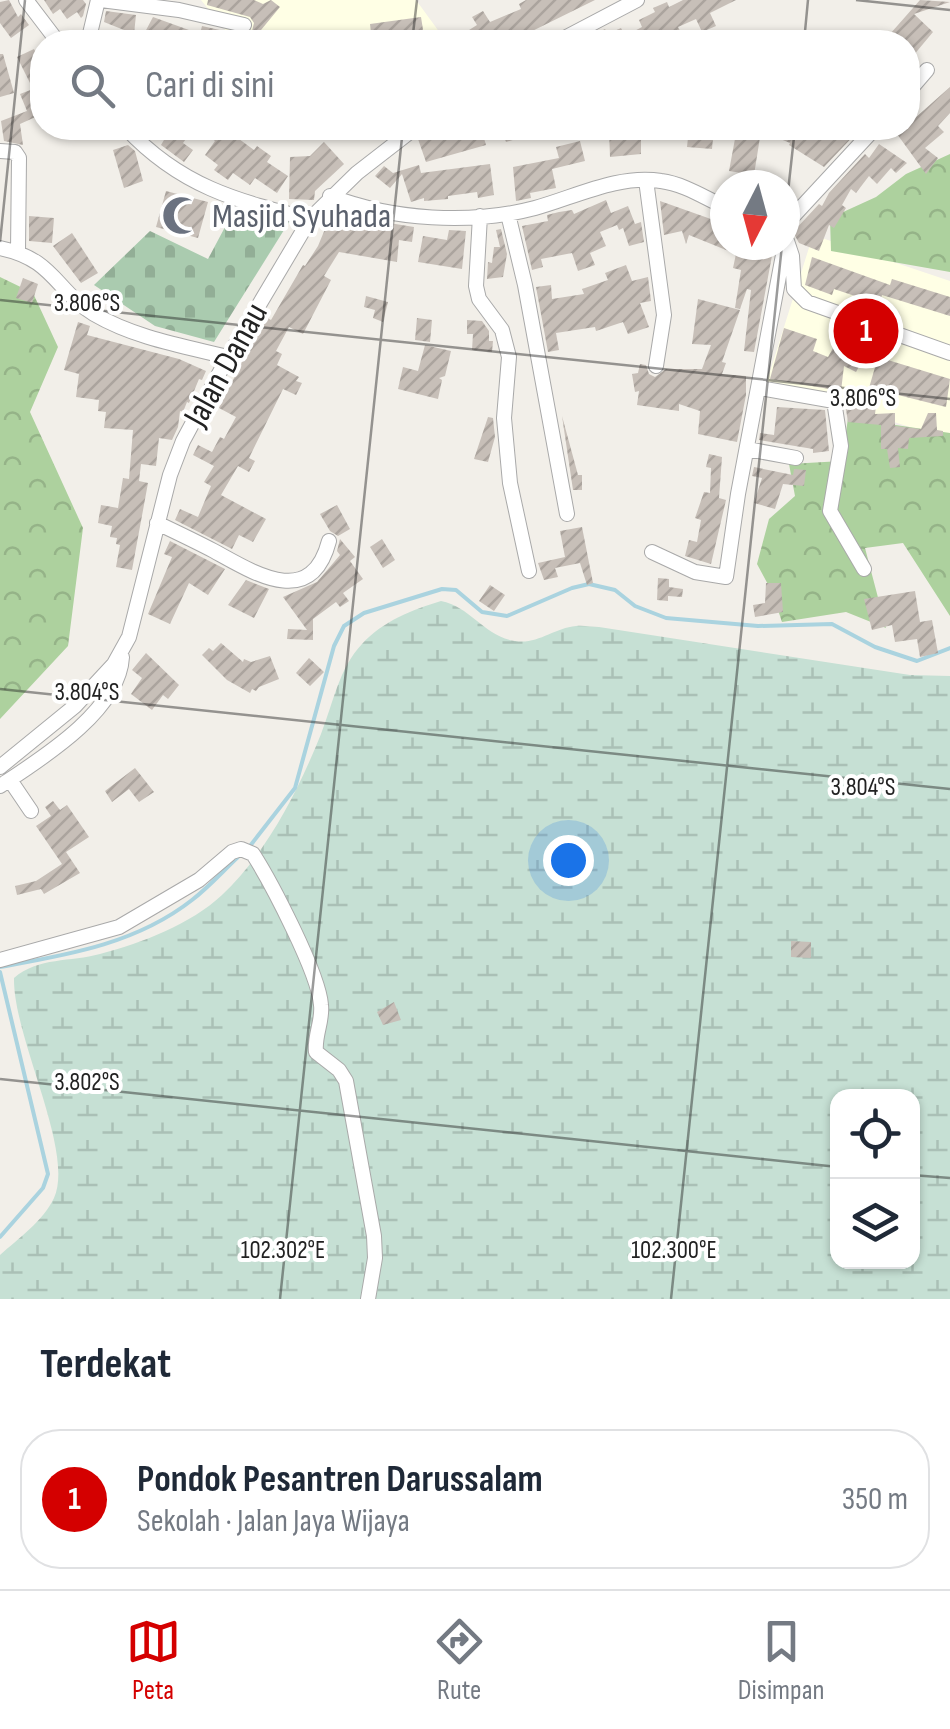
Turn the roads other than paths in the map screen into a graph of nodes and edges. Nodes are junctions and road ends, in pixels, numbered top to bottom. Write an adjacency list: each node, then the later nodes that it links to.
1 (26, 0): 5 (street)
2 (99, 0): 4 (street); 6 (street)
3 (637, 0): 7 (street)
4 (244, 25)
5 (49, 30)
6 (91, 30)
7 (580, 30)
8 (928, 70): 9 (street)
9 (920, 79)
10 (138, 140): 20 (street)
11 (400, 140): 15 (street, Jalan Danau)
12 (864, 140): 17 (street)
13 (0, 151): 22 (street)
14 (646, 180): 16 (street); 18 (street); 27 (street)
15 (330, 196): 19 (street); 20 (street, Jalan Danau)
16 (710, 200)
17 (800, 209)
18 (508, 214): 19 (street); 31 (street)
19 (480, 216): 36 (street)
20 (310, 219): 26 (street, Jalan Danau)
21 (0, 248): 22 (street)
22 (18, 251): 26 (street)
23 (782, 260): 28 (street)
24 (792, 260): 25 (street)
25 (950, 353)
26 (228, 357): 32 (street, Jalan Danau)
27 (656, 366)
28 (760, 388): 29 (street); 35 (street)
29 (746, 448): 30 (street); 34 (street)
30 (796, 458)
31 (567, 514)
32 (157, 523): 33 (street); 37 (street, Jalan Danau)
33 (329, 541)
34 (652, 552)
35 (864, 569)
36 (529, 571)
37 (3, 778): 38 (street)
38 (31, 811)
39 (0, 960): 40 (street)
40 (368, 1299)

